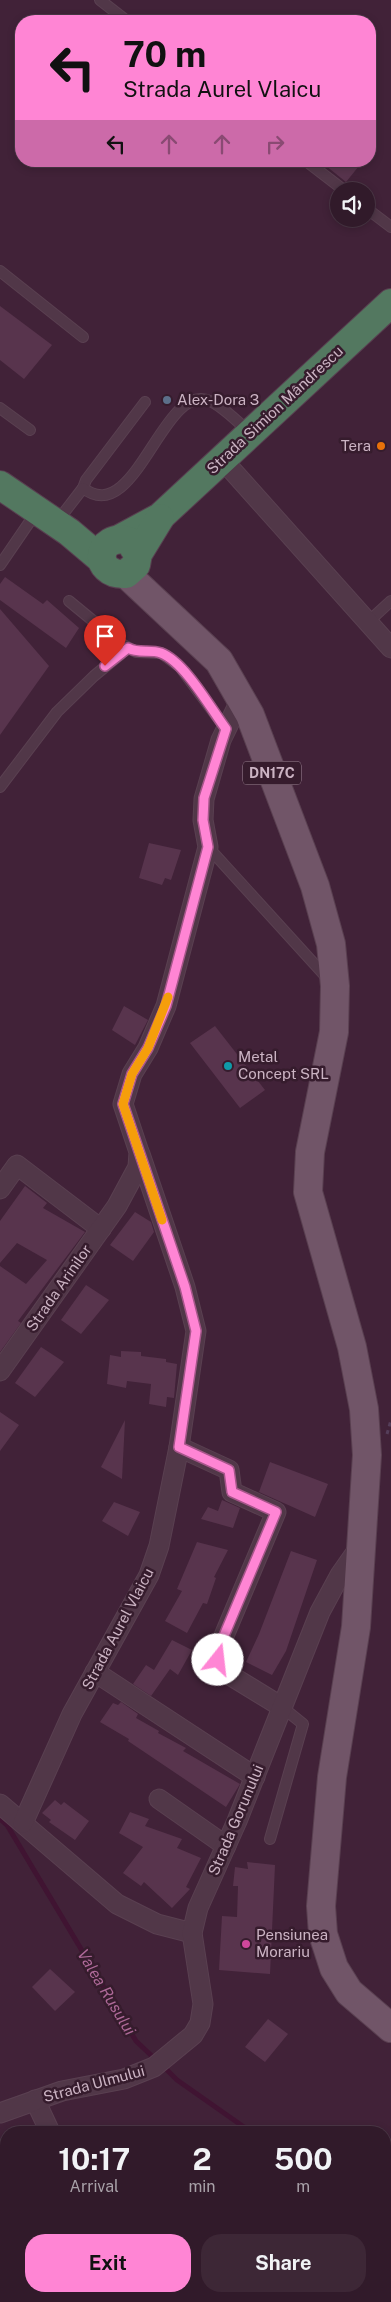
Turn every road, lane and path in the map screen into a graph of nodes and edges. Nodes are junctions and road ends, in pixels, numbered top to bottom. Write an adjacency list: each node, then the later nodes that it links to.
1 (100, 0): 2 (lane)
2 (119, 15)
3 (314, 167): 4 (lane)
4 (333, 182)
5 (375, 215): 6 (lane)
6 (391, 228)
7 (0, 271): 9 (lane)
8 (391, 303): 13 (highway, Strada Simion Mândrescu)
9 (83, 337)
10 (145, 402): 16 (lane)
11 (0, 408): 12 (lane)
12 (30, 430)
13 (250, 433): 14 (highway, Strada Simion Mândrescu); 16 (lane)
14 (222, 459): 18 (highway, Strada Simion Mândrescu); 22 (street)
15 (0, 485): 17 (highway, DN17C)
16 (83, 488): 17 (lane)
17 (54, 522): 18 (highway, DN17C); 19 (lane)
18 (121, 556): 25 (main road, DN17C)
19 (0, 565)
20 (69, 601): 23 (lane)
21 (391, 601): 22 (lane)
22 (368, 622): 24 (street)
23 (128, 648): 26 (lane); 27 (lane)
24 (391, 648)
25 (241, 699): 26 (street); 29 (main road, DN17C)
26 (226, 729): 28 (street)
27 (0, 787)
28 (208, 847): 29 (lane); 30 (street, Strada Aurel Vlaicu)
29 (335, 986): 35 (main road, DN17C)
30 (139, 1152): 32 (street, Strada Arinilor); 34 (street, Strada Aurel Vlaicu)
31 (0, 1189): 32 (street)
32 (101, 1228): 33 (street, Strada Arinilor)
33 (0, 1371)
34 (179, 1447): 36 (street, Strada Aurel Vlaicu); 37 (street)
35 (362, 1544): 37 (street, Strada Gorunului); 45 (main road, DN17C)
36 (95, 1672): 38 (street); 41 (street, Strada Aurel Vlaicu)
37 (282, 1706): 38 (street, Strada Gorunului); 42 (lane)
38 (255, 1777): 43 (street, Strada Gorunului)
39 (159, 1799): 43 (street)
40 (0, 1804): 41 (street)
41 (23, 1823): 44 (street)
42 (270, 1839)
43 (226, 1846): 44 (street, Strada Gorunului)
44 (192, 1933): 46 (street, Strada Ulmului)
45 (391, 2028)
46 (35, 2100): 47 (street, Strada Ulmului); 48 (street)
47 (0, 2113)
48 (47, 2126)

